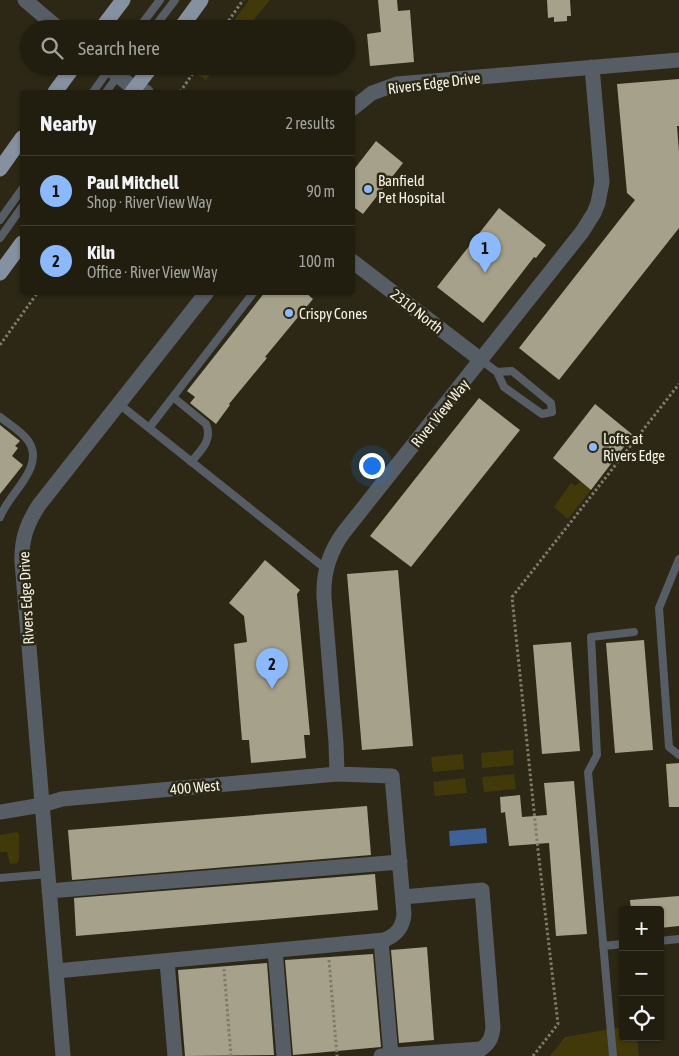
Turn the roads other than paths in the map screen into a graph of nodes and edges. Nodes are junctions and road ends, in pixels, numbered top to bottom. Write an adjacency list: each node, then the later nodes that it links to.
1 (25, 0): 6 (street)
2 (123, 0): 7 (main road)
3 (160, 0): 8 (lane)
4 (175, 0): 9 (lane)
5 (201, 0): 10 (main road)
6 (48, 20)
7 (108, 20)
8 (145, 20)
9 (160, 20)
10 (187, 20)
11 (679, 60): 12 (street, Rivers Edge Drive)
12 (592, 68): 23 (street, Rivers Edge Drive); 35 (street, River View Way)
13 (67, 75): 18 (main road)
14 (109, 75): 19 (lane)
15 (112, 75): 20 (lane)
16 (120, 75): 21 (street)
17 (147, 75): 22 (main road)
18 (56, 90)
19 (95, 90)
20 (107, 90)
21 (135, 90)
22 (138, 90)
23 (355, 107)
24 (20, 141): 25 (main road)
25 (0, 169)
26 (20, 192): 28 (lane)
27 (20, 210): 29 (lane)
28 (0, 220)
29 (0, 238)
30 (20, 246): 32 (main road)
31 (355, 263): 35 (street, 2310 North)
32 (0, 273)
33 (205, 295): 38 (street, Rivers Edge Drive)
34 (252, 295): 37 (lane)
35 (481, 360): 36 (lane); 44 (street, River View Way)
36 (497, 372): 36 (lane)
37 (173, 397): 40 (lane); 41 (lane)
38 (119, 404): 40 (lane); 48 (street, Rivers Edge Drive)
39 (0, 417): 42 (lane)
40 (149, 428): 41 (lane)
41 (192, 462): 44 (lane)
42 (0, 517)
43 (679, 560): 46 (lane)
44 (326, 569): 47 (street, River View Way)
45 (634, 632): 59 (lane)
46 (679, 755)
47 (337, 774): 48 (street, 400 West); 50 (street, 400 West)
48 (42, 805): 49 (street, 400 West); 51 (street, Rivers Edge Drive)
49 (0, 812)
50 (400, 862): 53 (street); 54 (street)
51 (48, 874): 52 (lane); 53 (street, Rivers Edge Drive)
52 (0, 878)
53 (49, 891): 62 (street, Rivers Edge Drive)
54 (403, 897): 56 (street); 66 (street)
55 (679, 939): 57 (lane)
56 (381, 941): 60 (street); 66 (street)
57 (664, 941)
58 (619, 944): 59 (lane)
59 (603, 946): 67 (lane)
60 (275, 950): 61 (street); 65 (street)
61 (167, 961): 62 (street); 64 (street)
62 (56, 971): 63 (street, Rivers Edge Drive)
63 (63, 1056)
64 (175, 1056)
65 (284, 1056)
66 (386, 1056)
67 (613, 1056)

